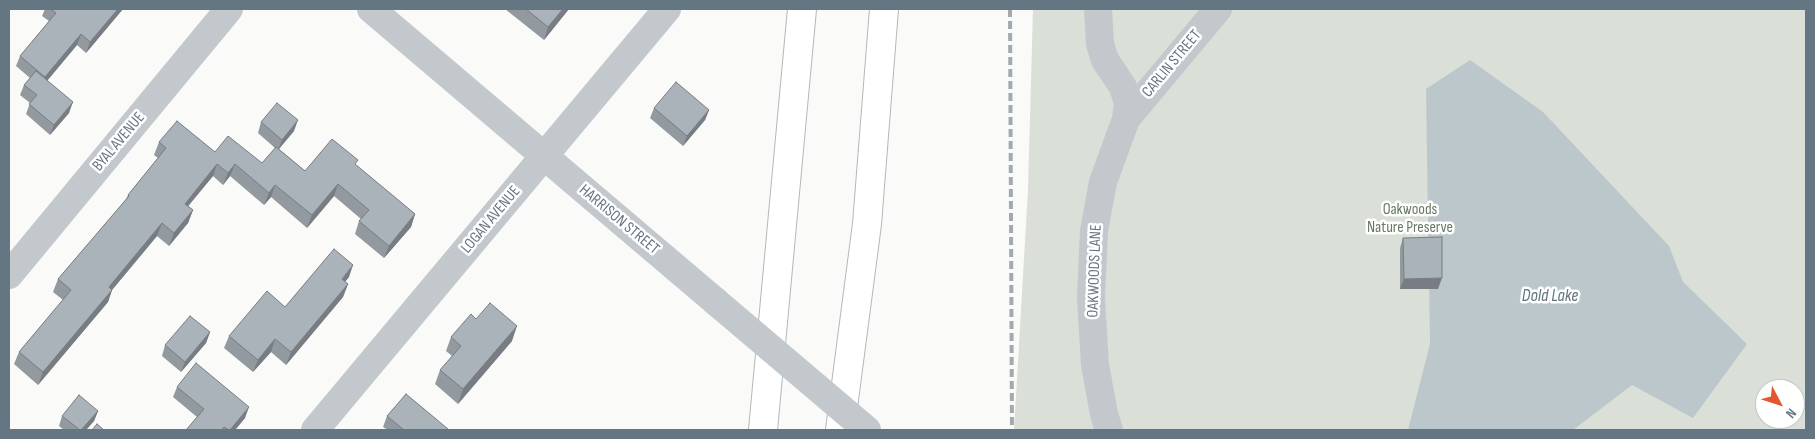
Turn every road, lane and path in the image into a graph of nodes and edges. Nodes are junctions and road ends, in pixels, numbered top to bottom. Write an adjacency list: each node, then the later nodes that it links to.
1 (229, 9): 10 (street, BYAL AVENUE)
2 (372, 9): 9 (street, HARRISON STREET)
3 (667, 9): 9 (street, LOGAN AVENUE)
4 (802, 9): 12 (highway)
5 (884, 9): 13 (highway)
6 (1098, 9): 8 (street, OAKWOODS LANE)
7 (1218, 9): 8 (street, CARLIN STREET)
8 (1126, 119): 15 (street, OAKWOODS LANE)
9 (545, 157): 11 (street, LOGAN AVENUE); 14 (street, HARRISON STREET, bridge)
10 (9, 275)
11 (315, 430)
12 (763, 430)
13 (840, 430)
14 (867, 430)
15 (1109, 430)

